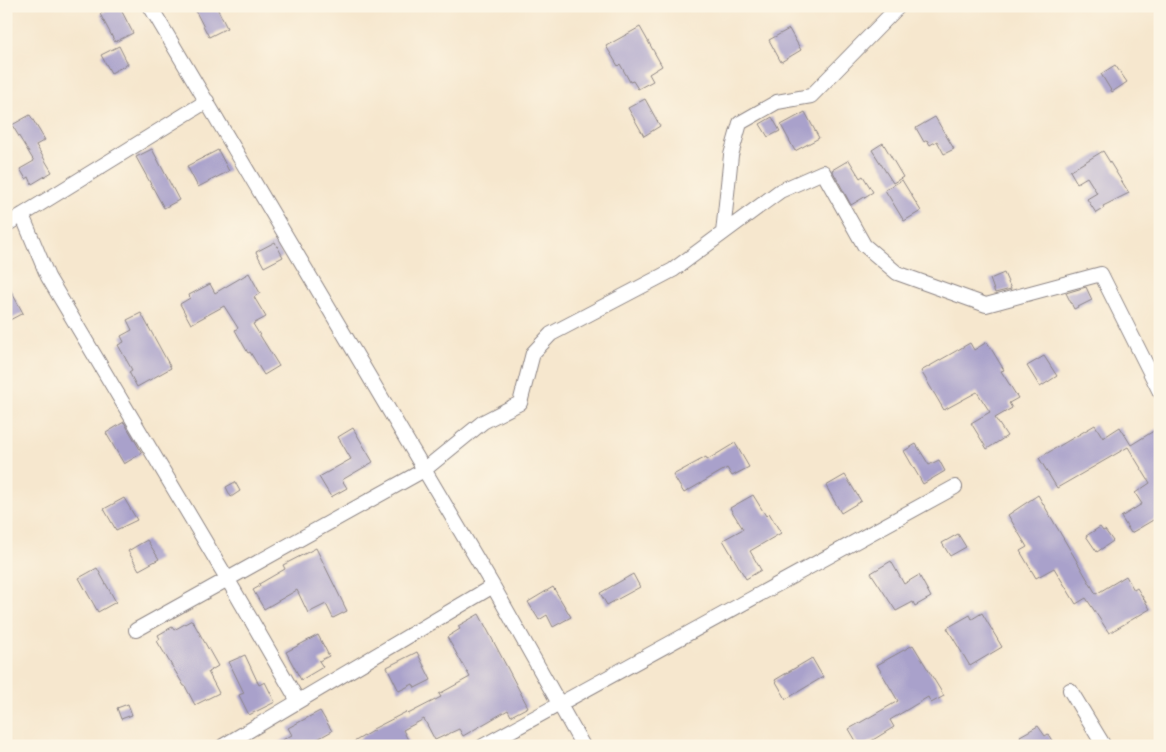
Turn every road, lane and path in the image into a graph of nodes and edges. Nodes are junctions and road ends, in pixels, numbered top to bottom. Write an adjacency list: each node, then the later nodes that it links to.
1 (150, 6): 3 (street)
2 (899, 6): 6 (street)
3 (207, 101): 4 (street); 8 (street)
4 (22, 216): 5 (street); 10 (street)
5 (6, 225)
6 (723, 233): 7 (street); 8 (street)
7 (1160, 392)
8 (424, 470): 10 (street); 11 (street)
9 (955, 487): 15 (street)
10 (228, 580): 12 (street); 14 (street)
11 (493, 586): 14 (street); 15 (street)
12 (136, 630)
13 (1070, 690): 19 (street)
14 (298, 701): 16 (street)
15 (559, 704): 17 (street); 18 (street)
16 (223, 746)
17 (483, 746)
18 (583, 746)
19 (1104, 746)

